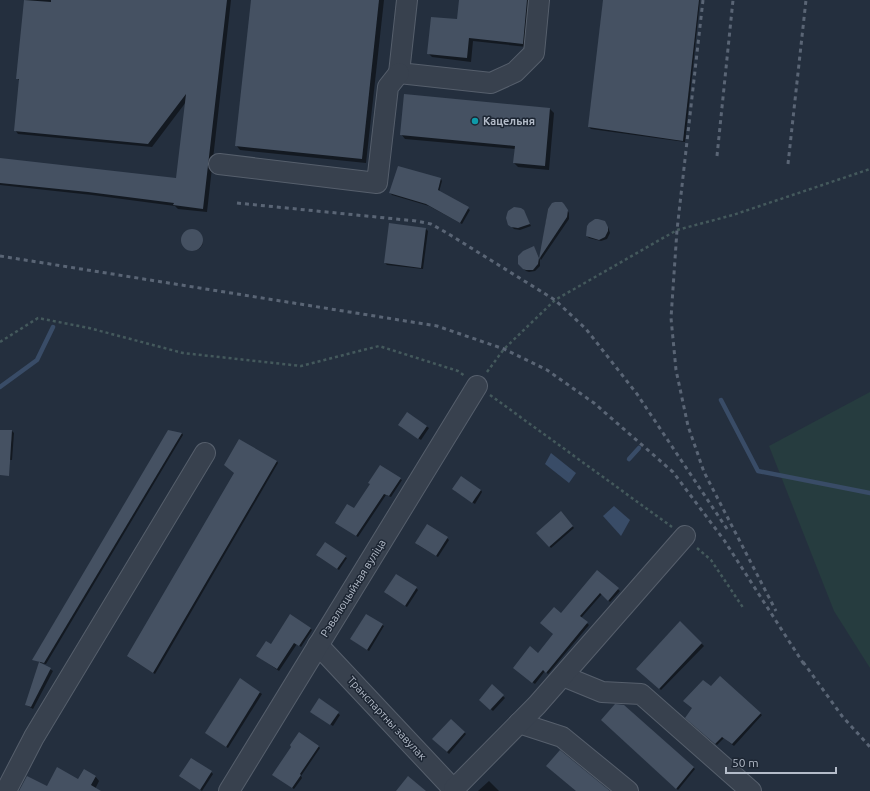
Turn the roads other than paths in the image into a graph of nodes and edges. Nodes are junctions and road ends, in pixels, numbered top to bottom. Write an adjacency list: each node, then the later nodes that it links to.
1 (407, 0): 3 (street)
2 (539, 0): 3 (street)
3 (399, 73): 4 (street)
4 (219, 164)
5 (477, 386): 8 (street, Рэвалюцыйная вуліца)
6 (205, 453): 12 (street)
7 (685, 536): 9 (street)
8 (318, 645): 11 (street, Транспартны завулак); 13 (street, Рэвалюцыйная вуліца)
9 (563, 676): 10 (street); 15 (street)
10 (519, 723): 11 (street); 14 (street)
11 (455, 790)
12 (6, 791)
13 (229, 791)
14 (628, 791)
15 (751, 791)

